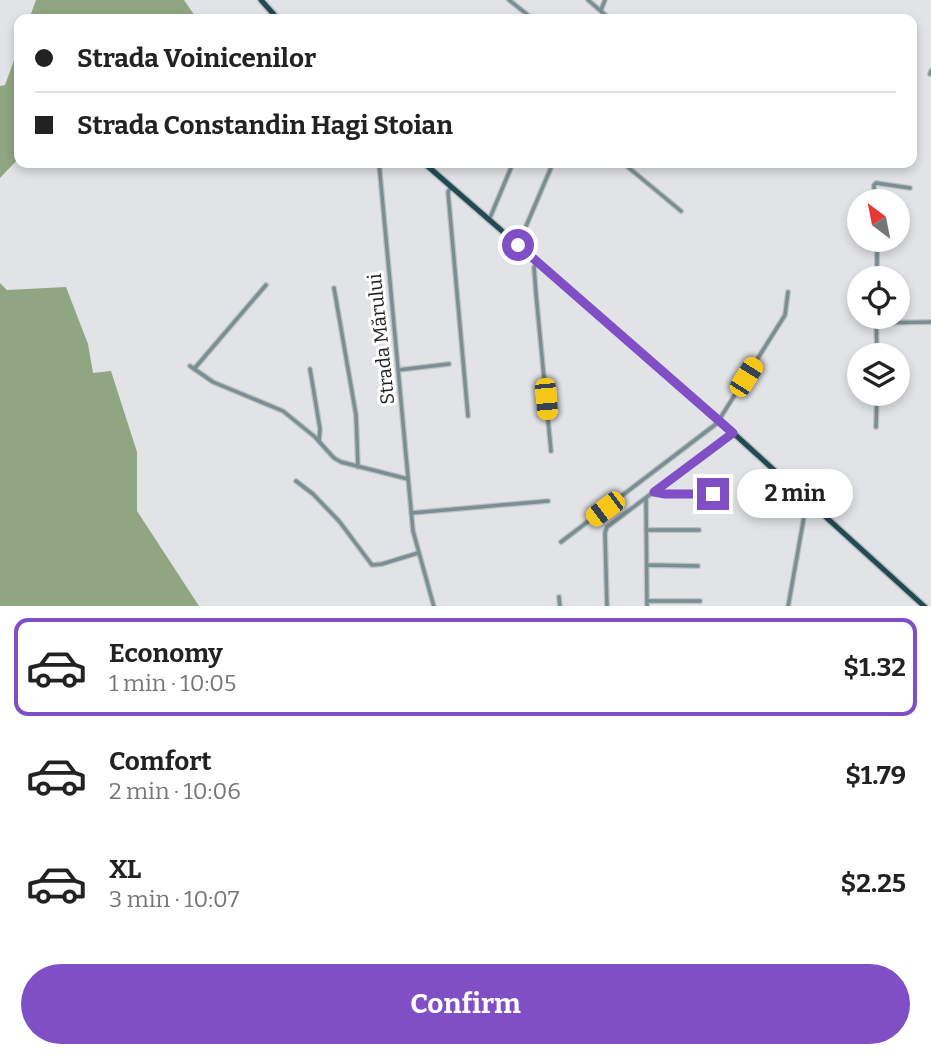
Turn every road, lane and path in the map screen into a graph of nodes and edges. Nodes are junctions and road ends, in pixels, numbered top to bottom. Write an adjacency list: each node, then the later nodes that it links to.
1 (261, 0): 6 (main road)
2 (509, 0): 7 (street)
3 (588, 0): 5 (street)
4 (605, 0): 5 (street)
5 (601, 10): 8 (street)
6 (274, 14)
7 (527, 14)
8 (605, 14)
9 (379, 168): 28 (street, Strada Mărului)
10 (430, 168): 14 (main road)
11 (511, 168): 18 (street)
12 (551, 168): 19 (street)
13 (629, 168): 17 (street)
14 (451, 187): 18 (main road); 30 (street)
15 (910, 188): 16 (street)
16 (874, 189)
17 (681, 211)
18 (489, 220): 19 (main road)
19 (518, 245): 20 (main road)
20 (537, 263): 31 (main road); 35 (street)
21 (266, 285): 34 (street)
22 (334, 288): 36 (street)
23 (788, 292): 31 (street)
24 (910, 322): 25 (street)
25 (931, 322)
26 (449, 365): 28 (street)
27 (310, 369): 34 (street)
28 (398, 370): 37 (street, Strada Mărului)
29 (877, 406): 32 (street)
30 (468, 416)
31 (720, 421): 33 (main road); 47 (street)
32 (876, 428)
33 (733, 433): 39 (street); 42 (main road)
34 (319, 441): 36 (street)
35 (551, 451)
36 (358, 467): 37 (street)
37 (408, 479): 44 (street, Strada Mărului)
38 (296, 481): 48 (street)
39 (654, 492): 40 (street); 41 (street)
40 (713, 494)
41 (646, 498): 45 (street); 56 (street)
42 (807, 500): 57 (street); 58 (main road)
43 (548, 501): 44 (street)
44 (411, 513): 48 (street, Strada Mărului)
45 (646, 530): 46 (street); 49 (street)
46 (699, 530)
47 (561, 542)
48 (418, 553): 54 (street, Strada Mărului)
49 (647, 565): 50 (street); 53 (street)
50 (698, 566)
51 (559, 597): 55 (street)
52 (700, 601): 53 (street)
53 (647, 604)
54 (434, 606)
55 (560, 606)
56 (607, 606)
57 (788, 606)
58 (924, 606)

